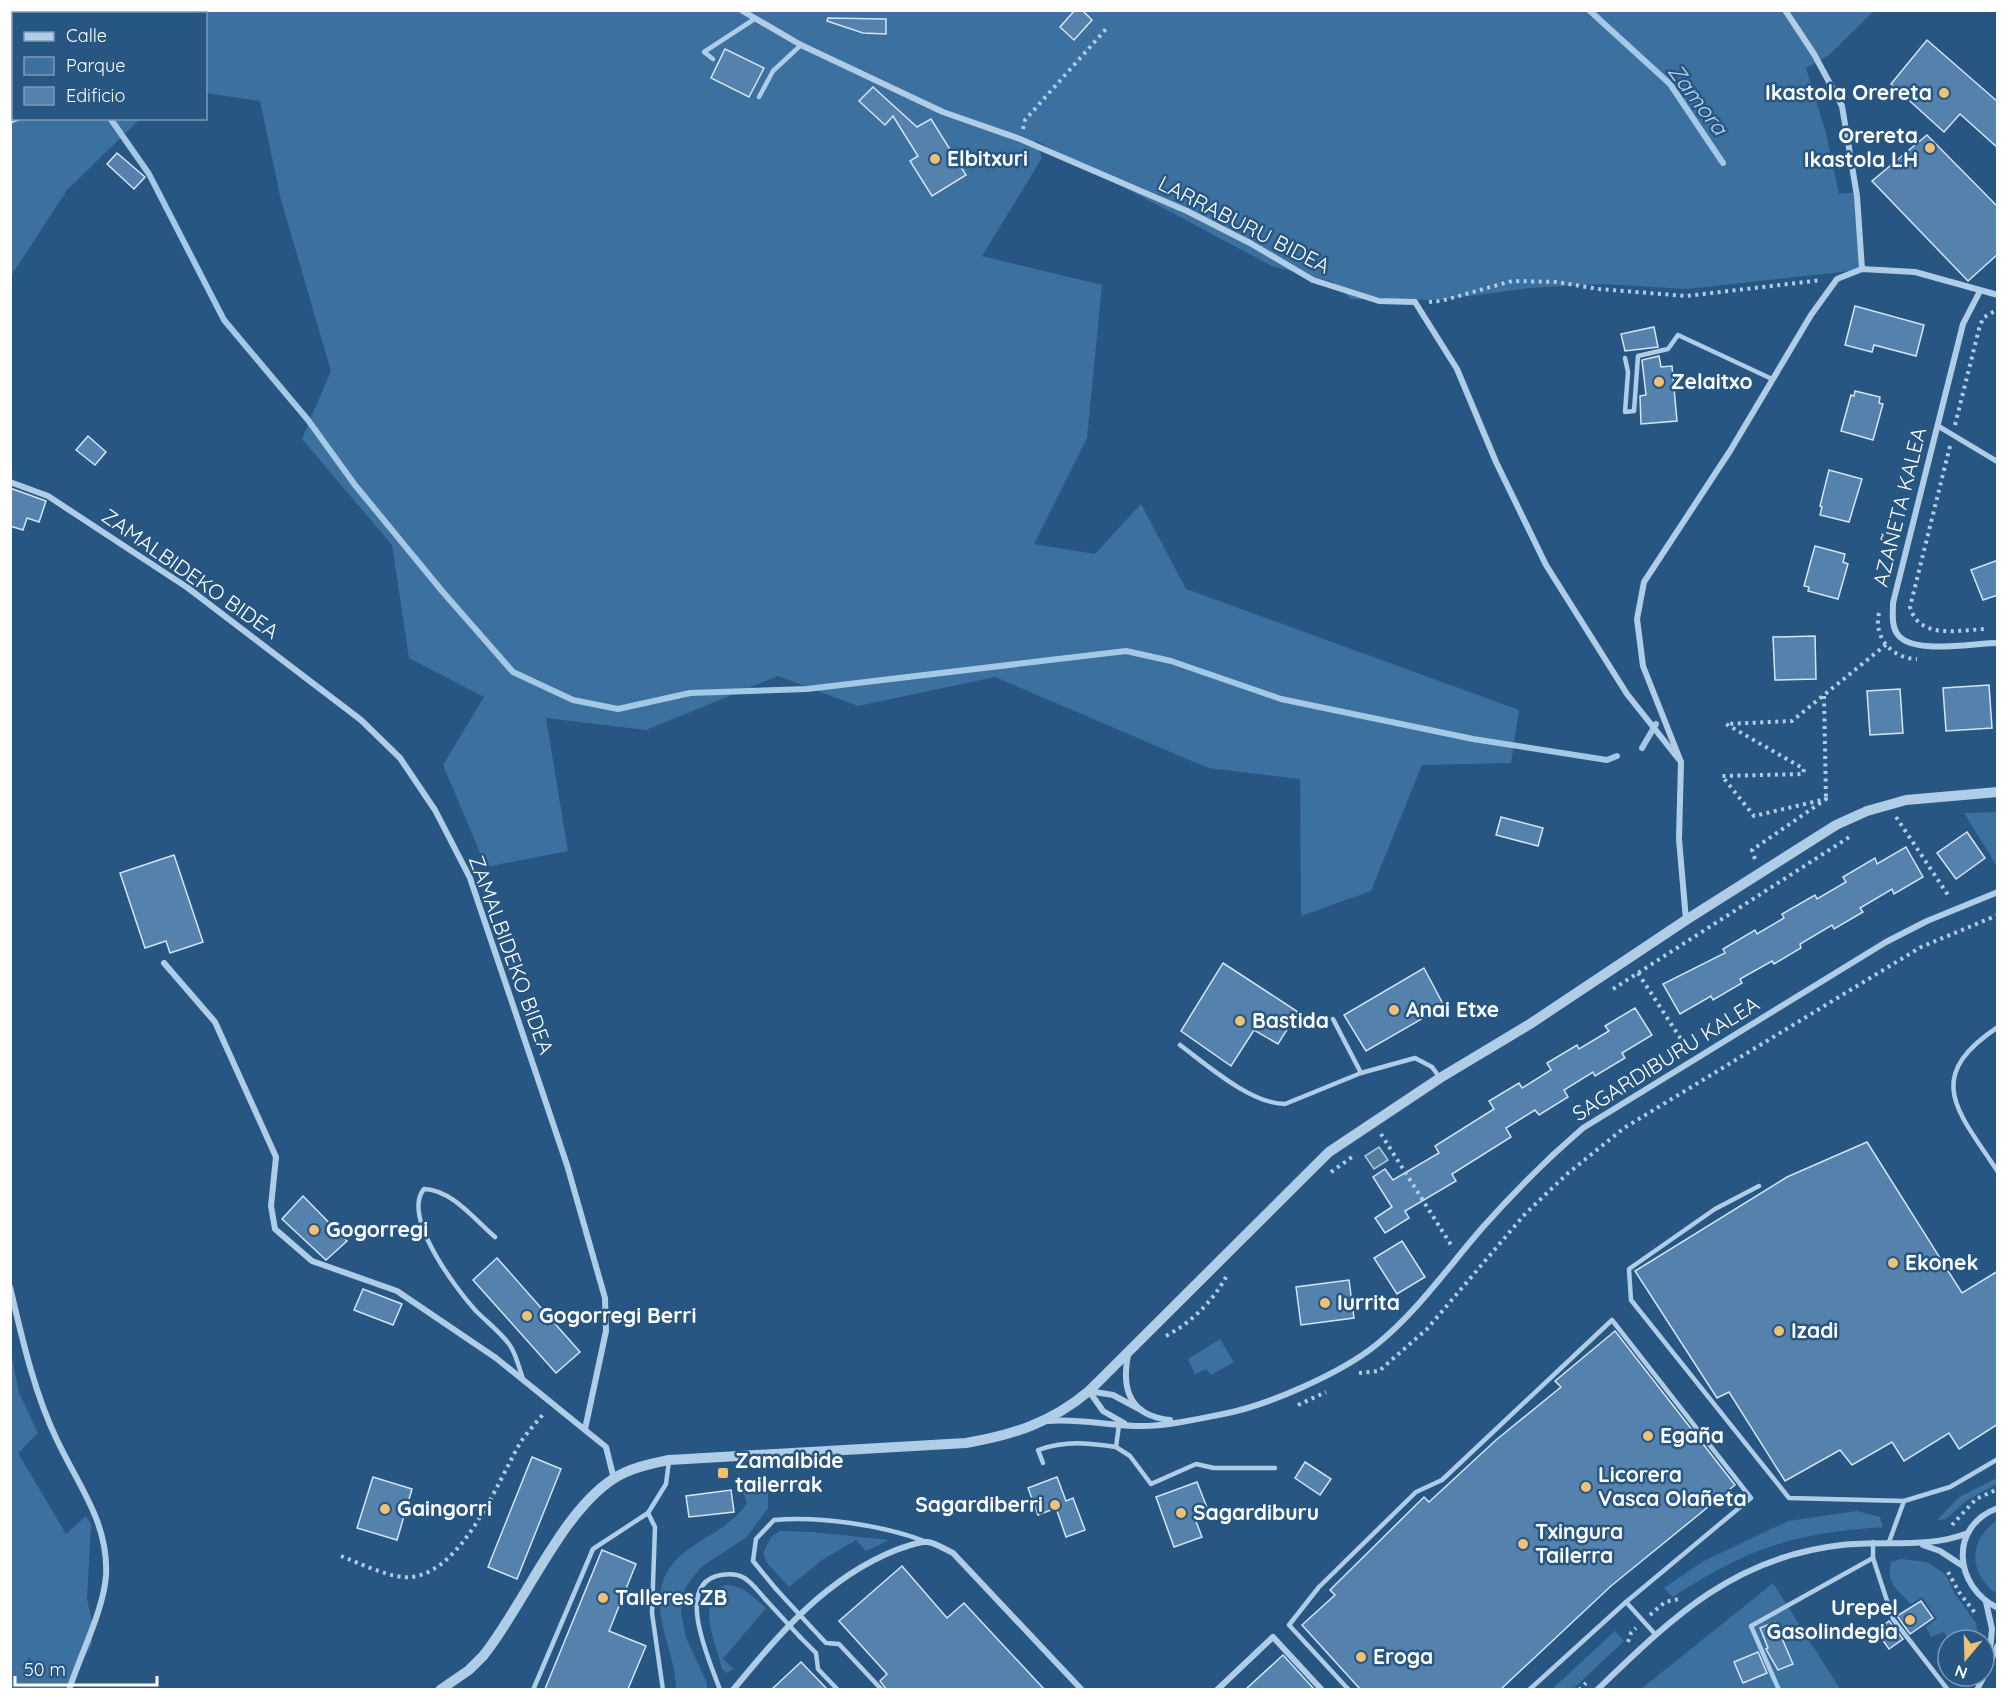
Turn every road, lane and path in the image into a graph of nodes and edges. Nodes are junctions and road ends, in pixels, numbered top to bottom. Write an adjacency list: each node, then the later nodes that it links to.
1 (741, 10): 3 (street, LARRABURU BIDEA)
2 (1785, 10): 9 (street)
3 (753, 20): 5 (street, LARRABURU BIDEA); 6 (lane)
4 (1106, 29): 8 (path)
5 (801, 45): 7 (lane); 8 (street, LARRABURU BIDEA)
6 (713, 59)
7 (759, 97)
8 (1020, 139): 13 (street, LARRABURU BIDEA)
9 (1862, 269): 10 (street); 11 (street)
10 (1838, 279): 13 (path); 16 (street)
11 (1980, 291): 12 (street); 17 (street, AZAÑETA KALEA)
12 (1998, 295)
13 (1415, 302): 25 (street)
14 (1998, 309): 18 (path)
15 (1625, 358): 16 (lane)
16 (1772, 379): 25 (street)
17 (1938, 426): 18 (street); 22 (street, AZAÑETA KALEA)
18 (1953, 434): 19 (street); 21 (path)
19 (1998, 462)
20 (10, 482): 68 (street, ZAMALBIDEKO BIDEA)
21 (1989, 629)
22 (1898, 635): 23 (street); 24 (path)
23 (1998, 643)
24 (1824, 696): 27 (path); 27 (path)
25 (1681, 762): 36 (street)
26 (1998, 792): 32 (street)
27 (1826, 799): 32 (path)
28 (1907, 816): 29 (path)
29 (1896, 818): 30 (path); 34 (path)
30 (1886, 821)
31 (1857, 833): 38 (path)
32 (1760, 873): 36 (street)
33 (1998, 892): 65 (street, SAGARDIBURU KALEA)
34 (1950, 898)
35 (1998, 915): 55 (path)
36 (1686, 920): 45 (street)
37 (164, 963): 60 (street)
38 (1638, 973): 39 (path); 43 (path)
39 (1608, 992)
40 (1333, 1018): 44 (lane)
41 (1998, 1027): 50 (lane)
42 (1180, 1045): 44 (lane)
43 (1688, 1050)
44 (1361, 1073): 45 (lane)
45 (1440, 1078): 59 (street)
46 (1391, 1128): 47 (path)
47 (1381, 1134): 48 (path); 54 (path)
48 (1374, 1140)
49 (1359, 1151): 51 (path)
50 (1998, 1172)
51 (1329, 1175)
52 (1759, 1186): 76 (lane)
53 (495, 1237): 60 (lane)
54 (1453, 1249)
55 (1479, 1268)
56 (1229, 1273): 58 (path)
57 (10, 1287): 97 (street)
58 (1161, 1339)
59 (1129, 1352): 61 (street); 63 (street)
60 (523, 1379): 62 (street)
61 (1089, 1391): 63 (street, SAGARDIBURU KALEA); 64 (street); 67 (street)
62 (553, 1402): 68 (street); 85 (path)
63 (1141, 1410): 65 (street, SAGARDIBURU KALEA)
64 (1045, 1421): 66 (street, SAGARDIBURU KALEA); 71 (street)
65 (1177, 1421): 67 (street, SAGARDIBURU KALEA)
66 (1119, 1425): 67 (street, SAGARDIBURU KALEA); 69 (lane)
67 (1133, 1426)
68 (585, 1429): 74 (street)
69 (1116, 1447): 72 (lane); 73 (lane)
70 (1998, 1459): 76 (lane)
71 (669, 1460): 74 (street); 78 (lane)
72 (1042, 1463)
73 (1275, 1468)
74 (614, 1479): 98 (street)
75 (1998, 1489): 79 (path)
76 (1904, 1501): 83 (lane)
77 (1998, 1508): 80 (street)
78 (648, 1513): 99 (lane); 100 (lane)
79 (1949, 1527)
80 (1968, 1533): 84 (street); 87 (street)
81 (927, 1542): 95 (lane, bridge); 102 (street); 105 (street)
82 (1873, 1542): 83 (street); 86 (lane); 94 (street)
83 (1889, 1542): 84 (street)
84 (1913, 1542): 87 (street)
85 (341, 1556)
86 (1873, 1558): 111 (lane); 112 (lane)
87 (1963, 1566): 90 (street)
88 (1943, 1567): 92 (path)
89 (1626, 1602): 94 (lane); 108 (lane); 109 (lane)
90 (1986, 1602): 91 (street); 93 (street)
91 (1998, 1608)
92 (1980, 1621)
93 (1992, 1628)
94 (1655, 1634): 110 (street)
95 (826, 1643): 96 (lane); 104 (lane)
96 (816, 1653): 101 (lane, bridge); 103 (lane)
97 (69, 1689)
98 (440, 1689)
99 (533, 1689)
100 (663, 1689)
101 (720, 1689)
102 (733, 1689)
103 (838, 1689)
104 (882, 1689)
105 (1082, 1689)
106 (1217, 1689): 107 (street)
107 (1322, 1689)
108 (1348, 1689)
109 (1529, 1689)
110 (1597, 1689)
111 (1779, 1689)
112 (1948, 1689)

